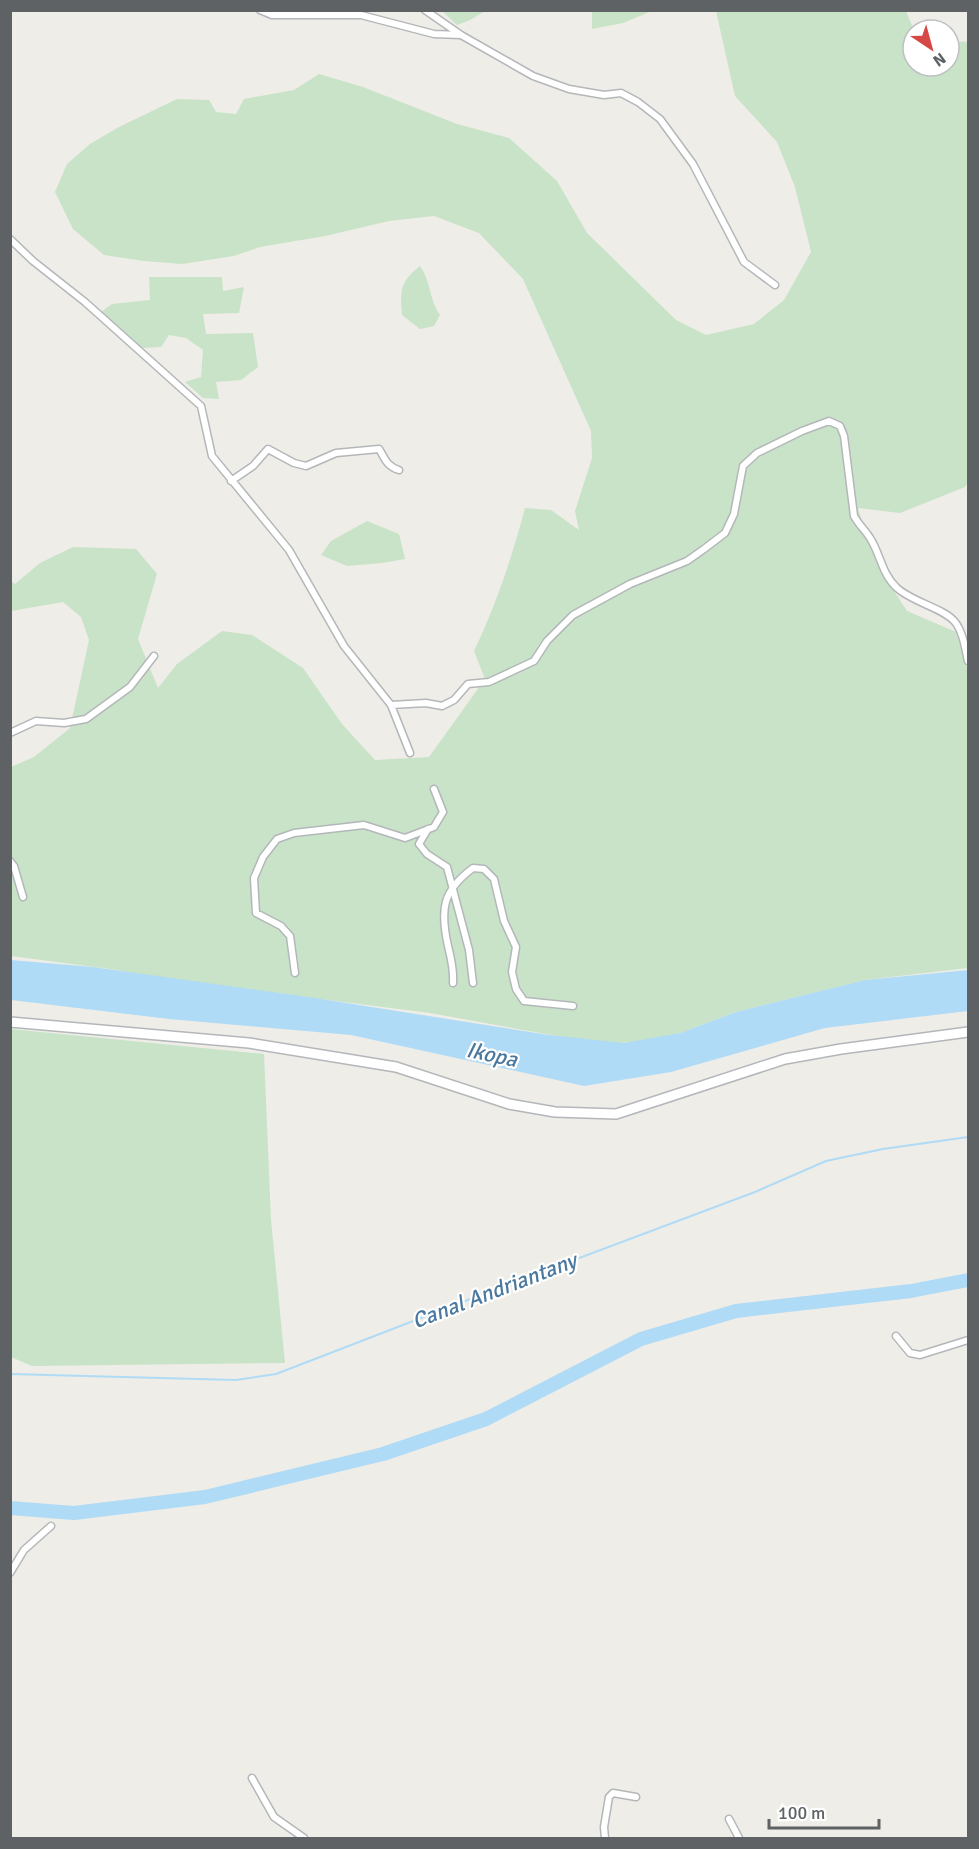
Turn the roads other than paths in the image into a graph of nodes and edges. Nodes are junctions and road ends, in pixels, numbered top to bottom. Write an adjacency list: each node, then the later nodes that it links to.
1 (260, 10): 3 (street)
2 (425, 10): 3 (street)
3 (461, 35): 5 (street)
4 (10, 239): 7 (street)
5 (775, 285)
6 (399, 470): 7 (street)
7 (231, 481): 10 (street)
8 (154, 656): 11 (street)
9 (969, 661): 10 (street)
10 (391, 705): 12 (street)
11 (10, 733)
12 (410, 753)
13 (434, 789): 14 (street)
14 (429, 829): 16 (street); 18 (street)
15 (10, 861): 17 (street)
16 (453, 888): 19 (street); 20 (street); 21 (street)
17 (23, 897)
18 (294, 973)
19 (453, 983)
20 (473, 983)
21 (573, 1006)
22 (10, 1022): 23 (main road)
23 (969, 1032)
24 (896, 1336): 25 (street)
25 (969, 1340)
26 (51, 1526): 27 (street)
27 (10, 1573)
28 (252, 1778): 31 (street)
29 (636, 1797): 32 (street)
30 (729, 1820): 33 (street)
31 (304, 1839)
32 (605, 1839)
33 (739, 1839)

